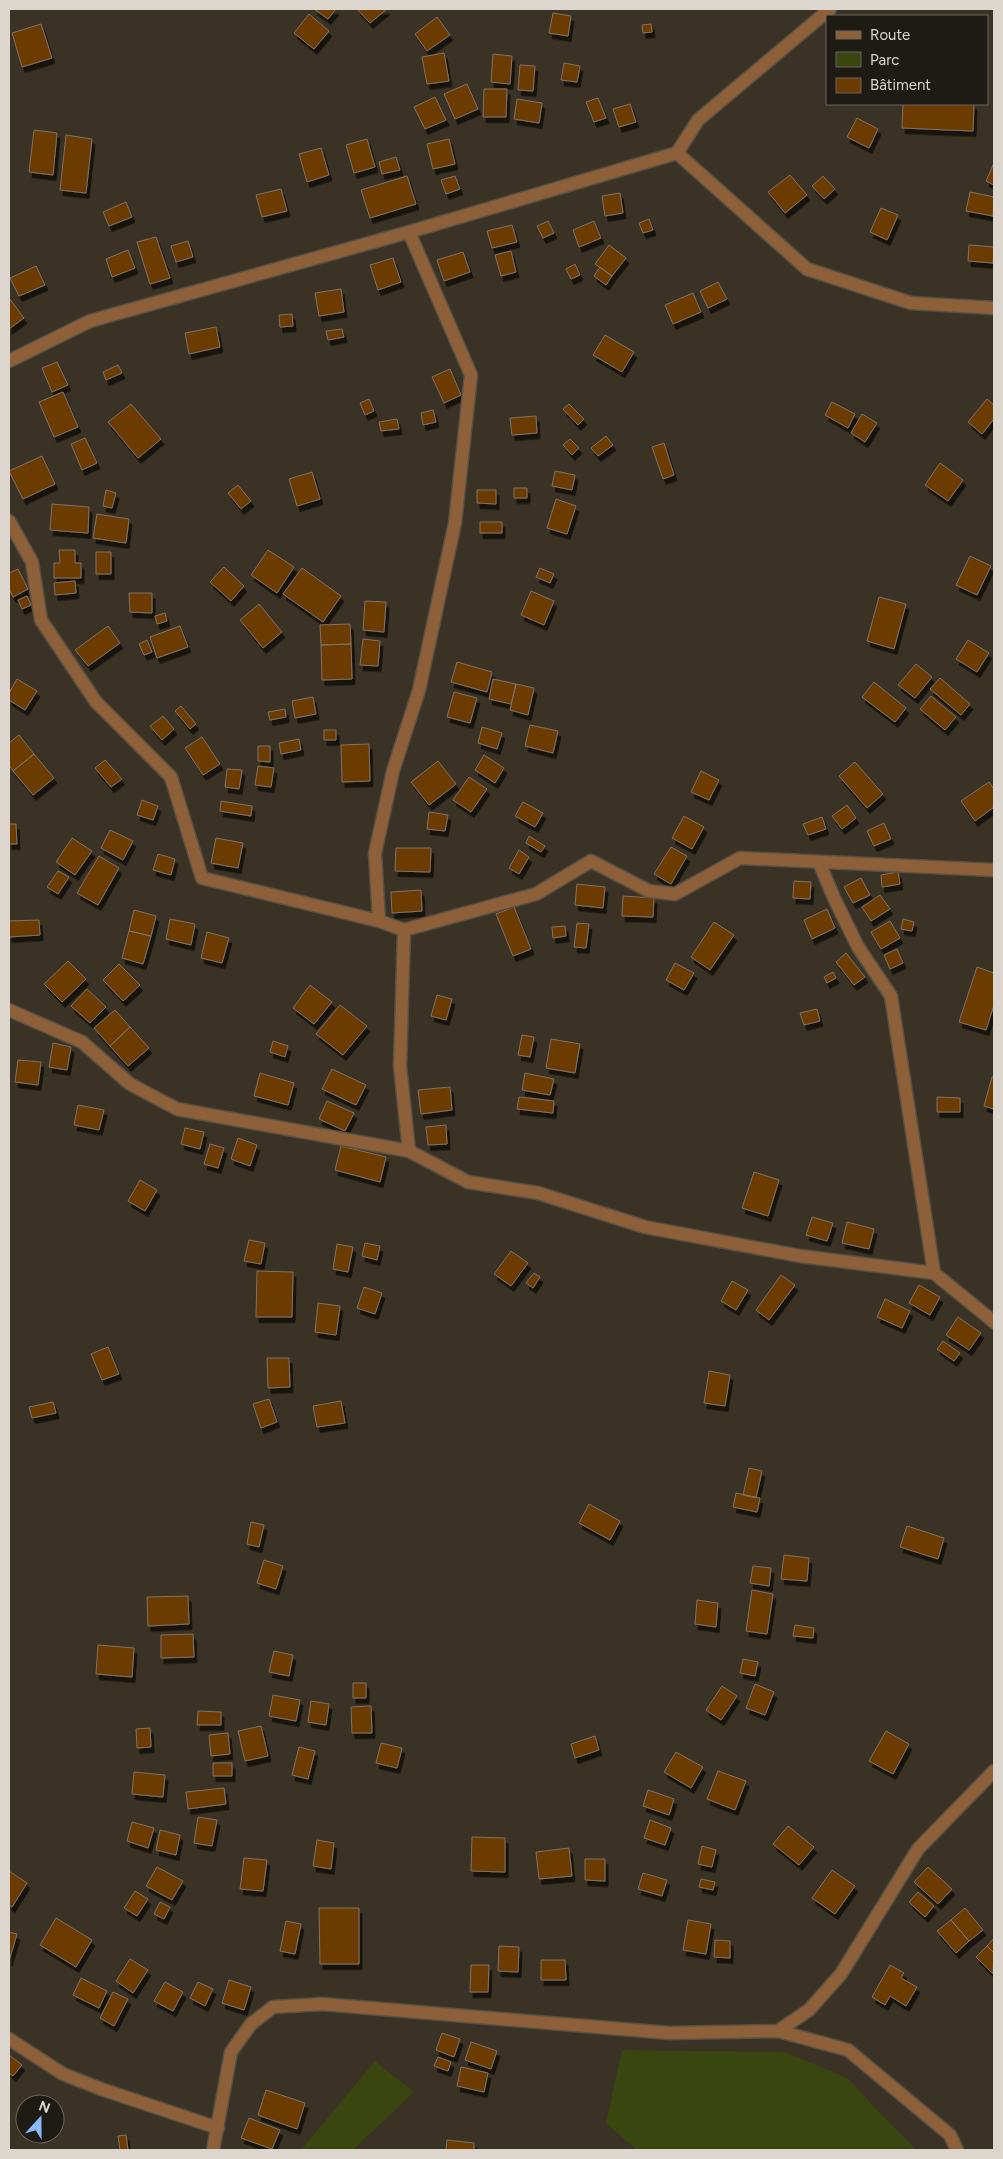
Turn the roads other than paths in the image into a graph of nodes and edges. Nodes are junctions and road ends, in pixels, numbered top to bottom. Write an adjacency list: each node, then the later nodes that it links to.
1 (830, 9): 2 (street)
2 (677, 154): 3 (street); 4 (street)
3 (409, 232): 5 (street); 9 (street)
4 (994, 308)
5 (9, 361)
6 (9, 521): 9 (street)
7 (819, 862): 8 (street); 10 (street); 13 (street)
8 (994, 870)
9 (379, 921): 10 (street)
10 (404, 930): 12 (street)
11 (9, 1010): 12 (street)
12 (409, 1151): 13 (street)
13 (934, 1273): 14 (street)
14 (994, 1322)
15 (994, 1771): 16 (street)
16 (778, 2031): 18 (street); 20 (street)
17 (9, 2039): 18 (street)
18 (218, 2128): 19 (street)
19 (213, 2150)
20 (957, 2150)

